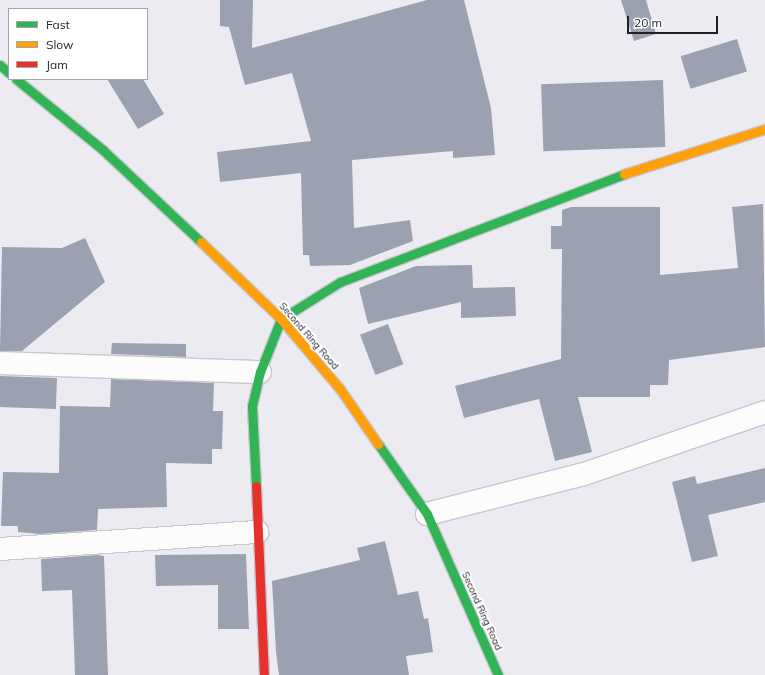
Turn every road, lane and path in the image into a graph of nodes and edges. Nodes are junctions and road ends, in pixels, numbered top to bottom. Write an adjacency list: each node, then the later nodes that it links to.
1 (17, 80): 3 (street, Second Ring Road)
2 (765, 129): 3 (street)
3 (281, 319): 5 (street); 7 (street, Second Ring Road)
4 (0, 364): 5 (street)
5 (260, 372): 8 (street)
6 (765, 412): 7 (street)
7 (426, 514): 11 (street, Second Ring Road)
8 (258, 532): 9 (street); 10 (street)
9 (0, 549)
10 (264, 675)
11 (498, 675)

